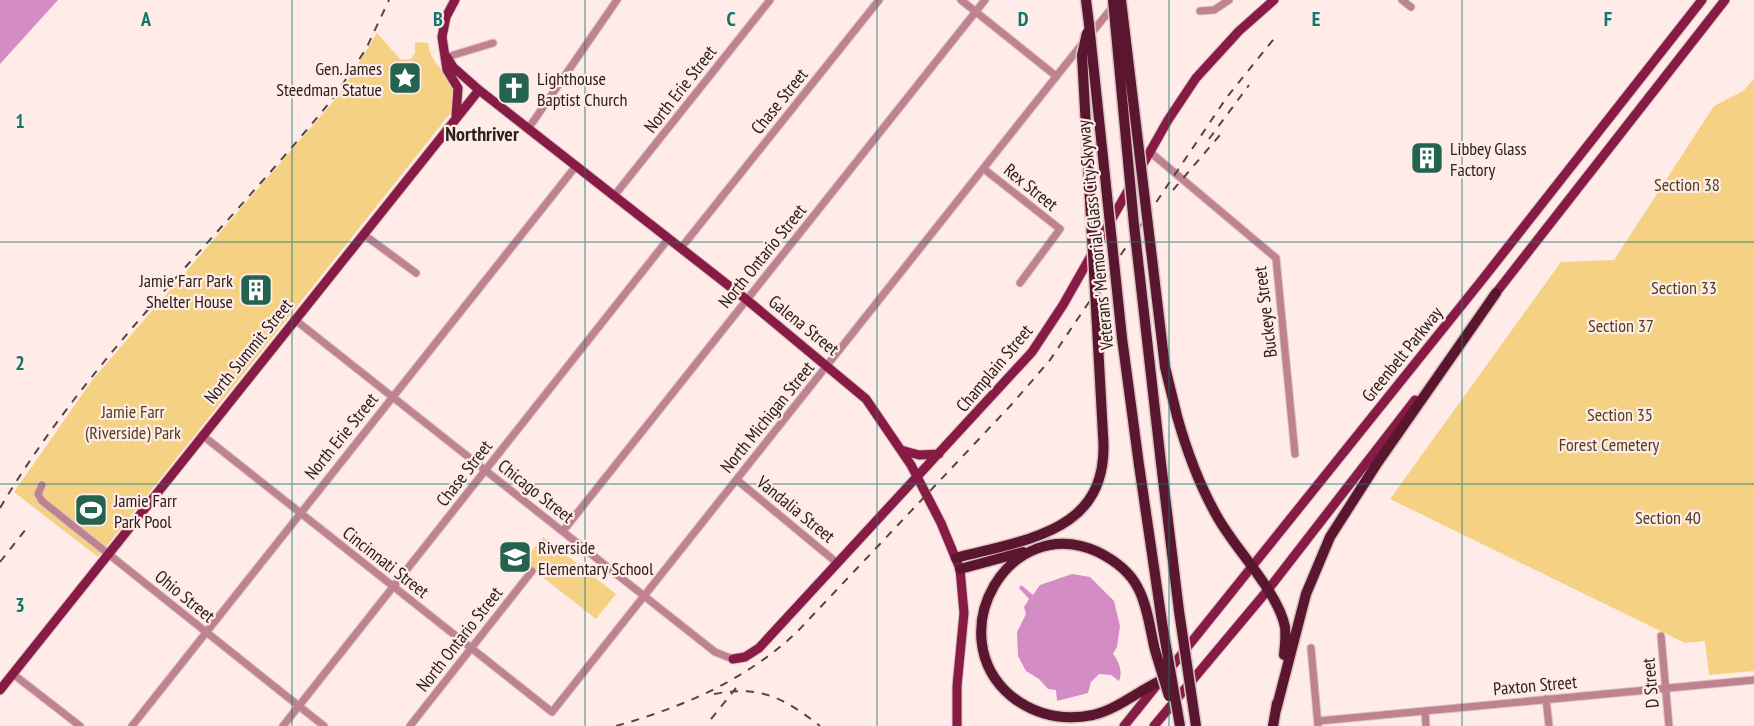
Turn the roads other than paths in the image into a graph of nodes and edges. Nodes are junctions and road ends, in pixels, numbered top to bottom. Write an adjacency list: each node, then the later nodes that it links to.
1 (455, 0): 19 (main road)
2 (617, 0): 23 (street)
3 (770, 0): 27 (street, North Erie Street)
4 (879, 0): 30 (street, Chase Street)
5 (961, 0): 16 (street)
6 (985, 0): 16 (street, North Ontario Street)
7 (1086, 0): 17 (highway, Veterans' Memorial Glass City Skyway)
8 (1117, 0): 20 (street, North Michigan Street); 52 (highway, bridge); 83 (highway, bridge)
9 (1229, 0): 15 (street)
10 (1275, 0): 24 (main road, Champlain Street)
11 (1402, 0): 14 (street)
12 (1702, 0): 52 (main road, Greenbelt Parkway)
13 (1725, 0): 33 (main road, Greenbelt Parkway)
14 (1411, 7)
15 (1200, 11)
16 (976, 12): 20 (street); 34 (street, North Ontario Street)
17 (1089, 24): 50 (highway, bridge); 82 (highway, Veterans' Memorial Glass City Skyway, bridge)
18 (493, 43): 19 (street)
19 (447, 57): 21 (main road, Galena Street); 22 (main road)
20 (1056, 76): 26 (street, North Michigan Street)
21 (479, 90): 22 (main road, North Summit Street); 23 (main road, Galena Street)
22 (455, 121): 28 (main road, North Summit Street)
23 (528, 129): 25 (main road, Galena Street)
24 (1148, 156): 40 (main road, Champlain Street, bridge); 41 (street, Buckeye Street)
25 (576, 166): 27 (main road, Galena Street); 37 (street, North Erie Street)
26 (984, 169): 32 (street, Rex Street); 36 (street, North Michigan Street)
27 (614, 196): 29 (main road, Galena Street)
28 (363, 234): 31 (street); 35 (main road, North Summit Street)
29 (669, 238): 30 (main road, Galena Street); 42 (street, Chase Street)
30 (681, 248): 34 (main road, Galena Street)
31 (416, 273)
32 (1020, 282)
33 (1496, 293): 56 (main road, Greenbelt Parkway); 70 (highway)
34 (747, 300): 36 (main road, Galena Street); 47 (street, North Ontario Street)
35 (294, 319): 37 (street, Chicago Street); 38 (main road, North Summit Street)
36 (828, 365): 39 (main road, Galena Street); 44 (street, North Michigan Street)
37 (393, 396): 42 (street, Chicago Street); 46 (street, North Erie Street)
38 (202, 435): 46 (street, Cincinnati Street); 49 (main road, North Summit Street)
39 (901, 450): 40 (main road); 43 (main road, Galena Street)
40 (939, 454): 43 (main road, Champlain Street)
41 (1295, 454)
42 (485, 470): 47 (street, Chicago Street); 55 (street, Chase Street)
43 (917, 477): 50 (main road, Galena Street); 51 (main road, Champlain Street)
44 (737, 480): 51 (street, Vandalia Street); 57 (street, North Michigan Street)
45 (42, 485): 49 (street, Ohio Street)
46 (300, 512): 55 (street, Cincinnati Street); 58 (street, North Erie Street)
47 (563, 531): 57 (street, Chicago Street)
48 (1035, 549): 53 (highway); 64 (highway); 82 (highway, bridge)
49 (108, 554): 58 (street, Ohio Street); 63 (main road, North Summit Street)
50 (956, 558): 53 (main road, Galena Street)
51 (836, 562): 62 (main road, Champlain Street)
52 (1252, 567): 56 (highway); 64 (main road, Greenbelt Parkway)
53 (960, 569): 79 (main road, Galena Street)
54 (532, 571): 60 (street, North Ontario Street)
55 (393, 586): 60 (street, Cincinnati Street); 69 (street, Chase Street)
56 (1267, 591): 70 (highway); 81 (main road, Greenbelt Parkway)
57 (644, 597): 62 (street, Chicago Street); 72 (street, North Michigan Street)
58 (206, 632): 69 (street, Ohio Street); 75 (street, North Erie Street)
59 (1661, 636): 66 (street, D Street)
60 (471, 648): 72 (street, Cincinnati Street); 78 (street, North Ontario Street)
61 (1311, 648): 73 (street)
62 (733, 659)
63 (13, 674): 67 (main road, North Summit Street); 74 (street)
64 (1162, 680): 80 (main road, Greenbelt Parkway)
65 (1754, 680): 66 (street, Paxton Street)
66 (1666, 689): 68 (street, Paxton Street); 87 (street, D Street)
67 (0, 690)
68 (1546, 699): 71 (street, Paxton Street); 86 (street)
69 (299, 705): 76 (street, Chase Street); 77 (street, Ohio Street)
70 (1276, 710): 84 (highway)
71 (1425, 711): 73 (street, Paxton Street); 85 (street)
72 (552, 712)
73 (1318, 723)
74 (80, 726)
75 (132, 726)
76 (282, 726)
77 (324, 726)
78 (410, 726)
79 (957, 726)
80 (1123, 726)
81 (1154, 726)
82 (1179, 726)
83 (1196, 726)
84 (1273, 726)
85 (1426, 726)
86 (1549, 726)
87 (1669, 726)

